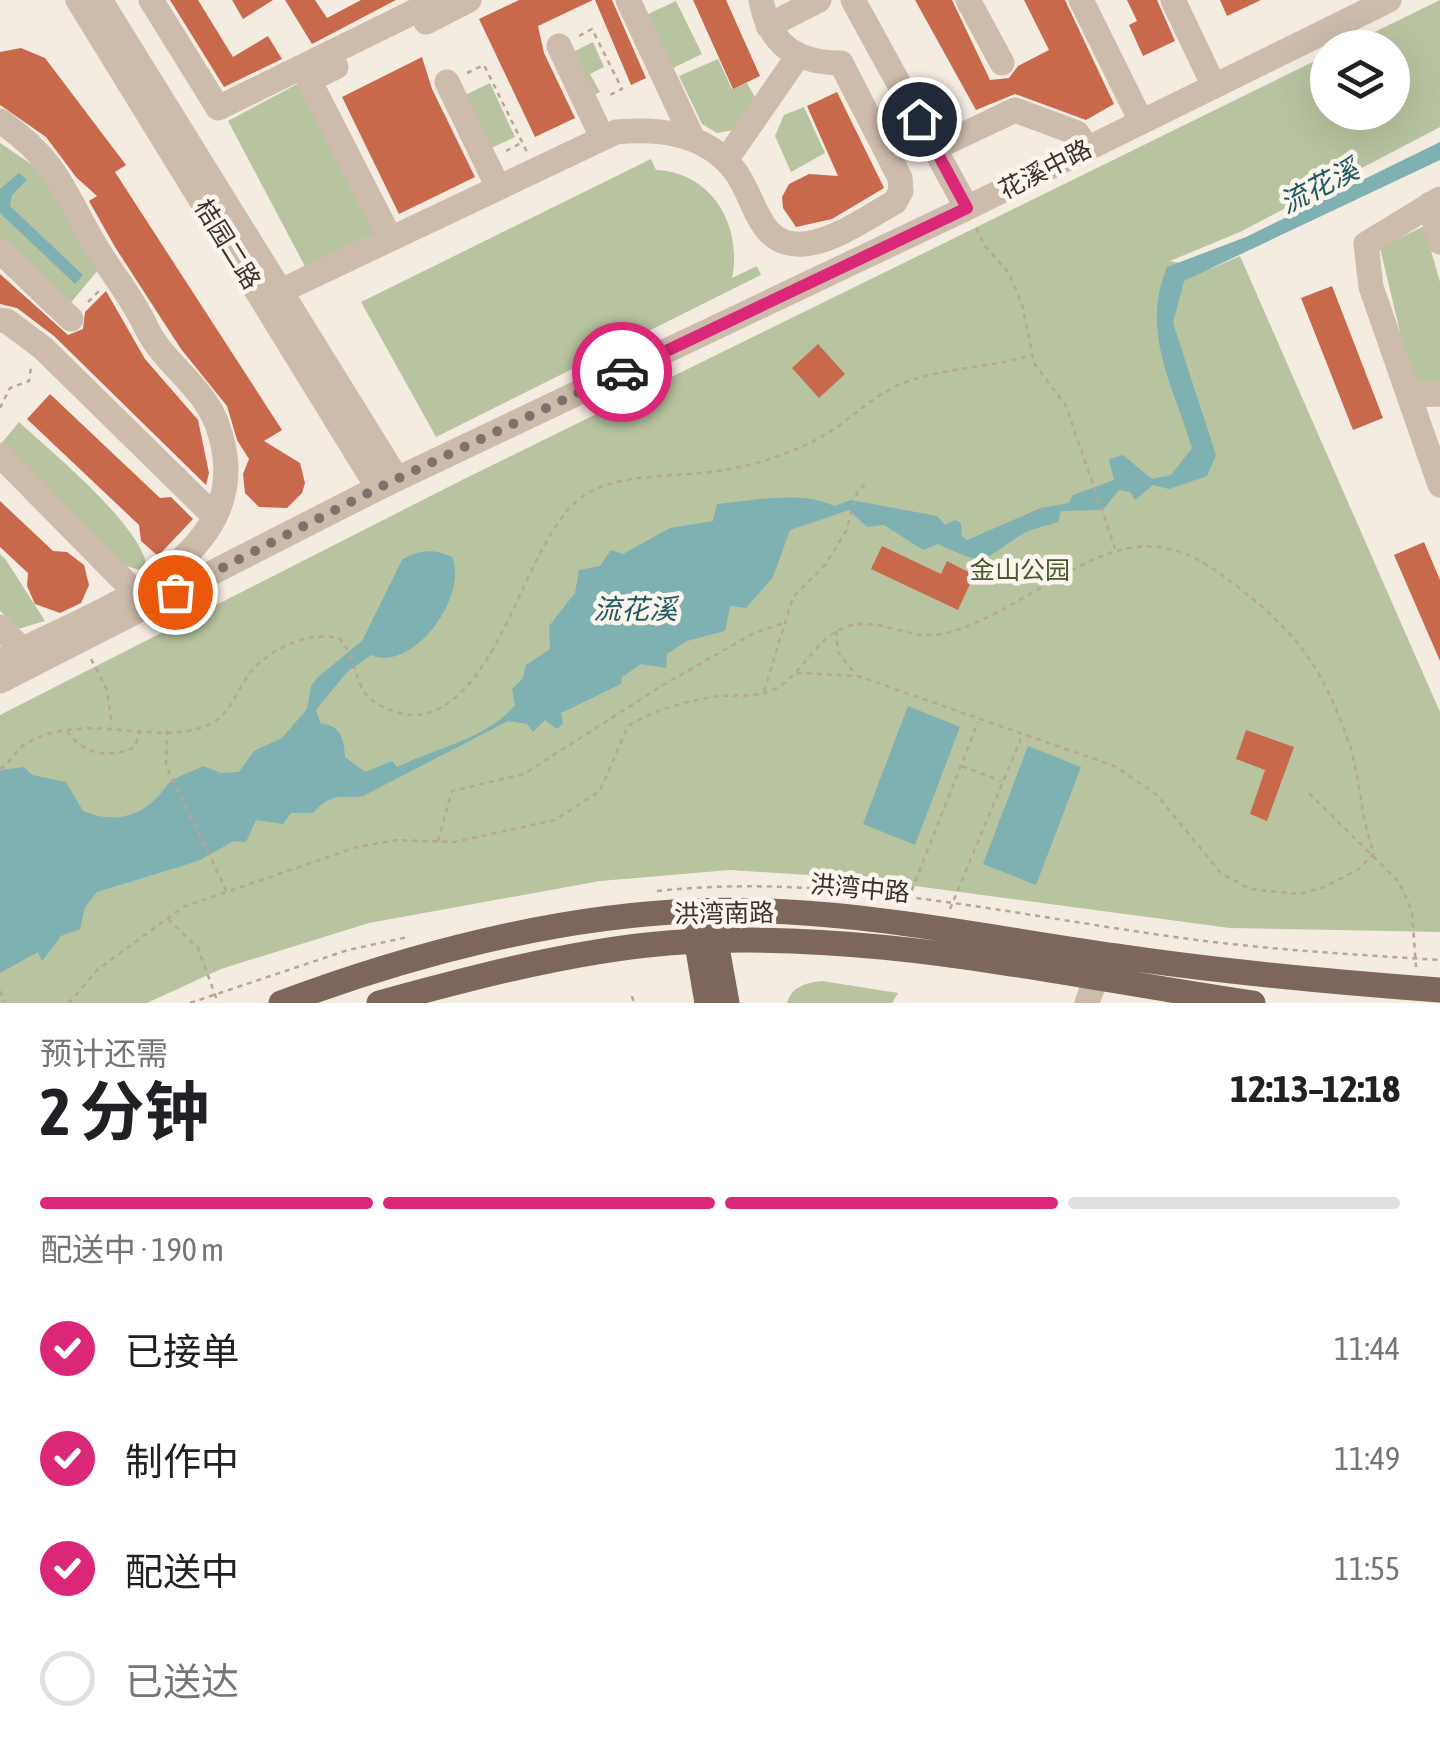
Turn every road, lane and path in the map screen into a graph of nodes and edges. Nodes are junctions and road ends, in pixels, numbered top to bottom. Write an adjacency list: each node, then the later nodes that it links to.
1 (78, 0): 48 (street, 桔园二路)
2 (100, 0): 23 (street, 桔园二路)
3 (152, 0): 20 (street)
4 (438, 0): 20 (street)
5 (469, 0): 34 (street)
6 (628, 0): 26 (street)
7 (761, 0): 14 (street)
8 (819, 0): 14 (street)
9 (853, 0): 27 (street)
10 (968, 0): 17 (street)
11 (1081, 0): 24 (street)
12 (1173, 0): 19 (street)
13 (1375, 3): 19 (street, 花溪中路)
14 (768, 26): 16 (street)
15 (559, 46): 21 (street); 21 (path)
16 (798, 56): 29 (street); 29 (street)
17 (1002, 64)
18 (447, 82): 30 (path); 31 (street)
19 (1214, 86): 24 (street, 花溪中路)
20 (211, 96): 23 (street)
21 (589, 106): 25 (street)
22 (0, 121): 50 (street)
23 (176, 121): 37 (street, 桔园二路)
24 (1141, 122): 28 (street, 花溪中路)
25 (602, 136): 26 (street); 30 (street)
26 (692, 139): 29 (street)
27 (935, 148): 28 (street); 33 (street)
28 (1087, 148): 33 (street, 花溪中路)
29 (726, 160)
30 (535, 168): 31 (street)
31 (496, 185): 34 (street)
32 (1435, 201): 35 (street); 42 (street)
33 (967, 208): 41 (path); 48 (street, 花溪中路)
34 (389, 236): 37 (street)
35 (1440, 242)
36 (0, 251): 38 (street)
37 (281, 290): 48 (street, 桔园二路)
38 (71, 319)
39 (0, 320): 40 (street)
40 (43, 348): 45 (path); 50 (street)
41 (1032, 355): 51 (path); 66 (path)
42 (1406, 386): 43 (street); 47 (street)
43 (1439, 394): 44 (street)
44 (1440, 404)
45 (0, 408)
46 (0, 455): 52 (street)
47 (1438, 471)
48 (388, 483): 56 (street, 花溪中路)
49 (867, 483): 53 (path)
50 (215, 517): 52 (street)
51 (1116, 552): 55 (path); 73 (path)
52 (137, 594): 57 (street)
53 (784, 623): 61 (path); 72 (path)
54 (0, 627): 57 (street)
55 (836, 630): 58 (path); 59 (path)
56 (81, 640): 60 (street, 花溪中路); 63 (path)
57 (11, 655)
58 (795, 673): 59 (path); 61 (path)
59 (858, 676): 62 (path)
60 (0, 681)
61 (764, 692): 72 (path)
62 (979, 720): 67 (path); 68 (path)
63 (112, 728): 64 (path); 65 (path)
64 (140, 728): 65 (path); 66 (path)
65 (66, 730): 69 (path)
66 (166, 730): 74 (path)
67 (1022, 735): 70 (path); 73 (path)
68 (962, 766): 70 (path); 77 (path)
69 (0, 770)
70 (1003, 782): 78 (path)
71 (1309, 793): 73 (path)
72 (438, 841): 74 (path)
73 (1374, 852): 80 (path)
74 (228, 893): 76 (path)
75 (703, 911): 77 (main road, 洪湾中路); 79 (main road); 88 (main road, 洪湾中路)
76 (168, 918): 86 (path); 87 (path)
77 (900, 920): 78 (main road, 洪湾中路)
78 (942, 927): 81 (main road, 洪湾中路)
79 (705, 942): 83 (main road, 洪湾南路); 89 (main road, 洪湾南路); 91 (main road); 92 (main road)
80 (1416, 958)
81 (1440, 990)
82 (0, 991): 85 (path)
83 (1091, 992): 93 (main road, 洪湾南路)
84 (632, 996): 90 (path)
85 (3, 1002)
86 (69, 1003)
87 (218, 1003)
88 (280, 1003)
89 (380, 1003)
90 (634, 1003)
91 (707, 1003)
92 (726, 1003)
93 (1252, 1003)

